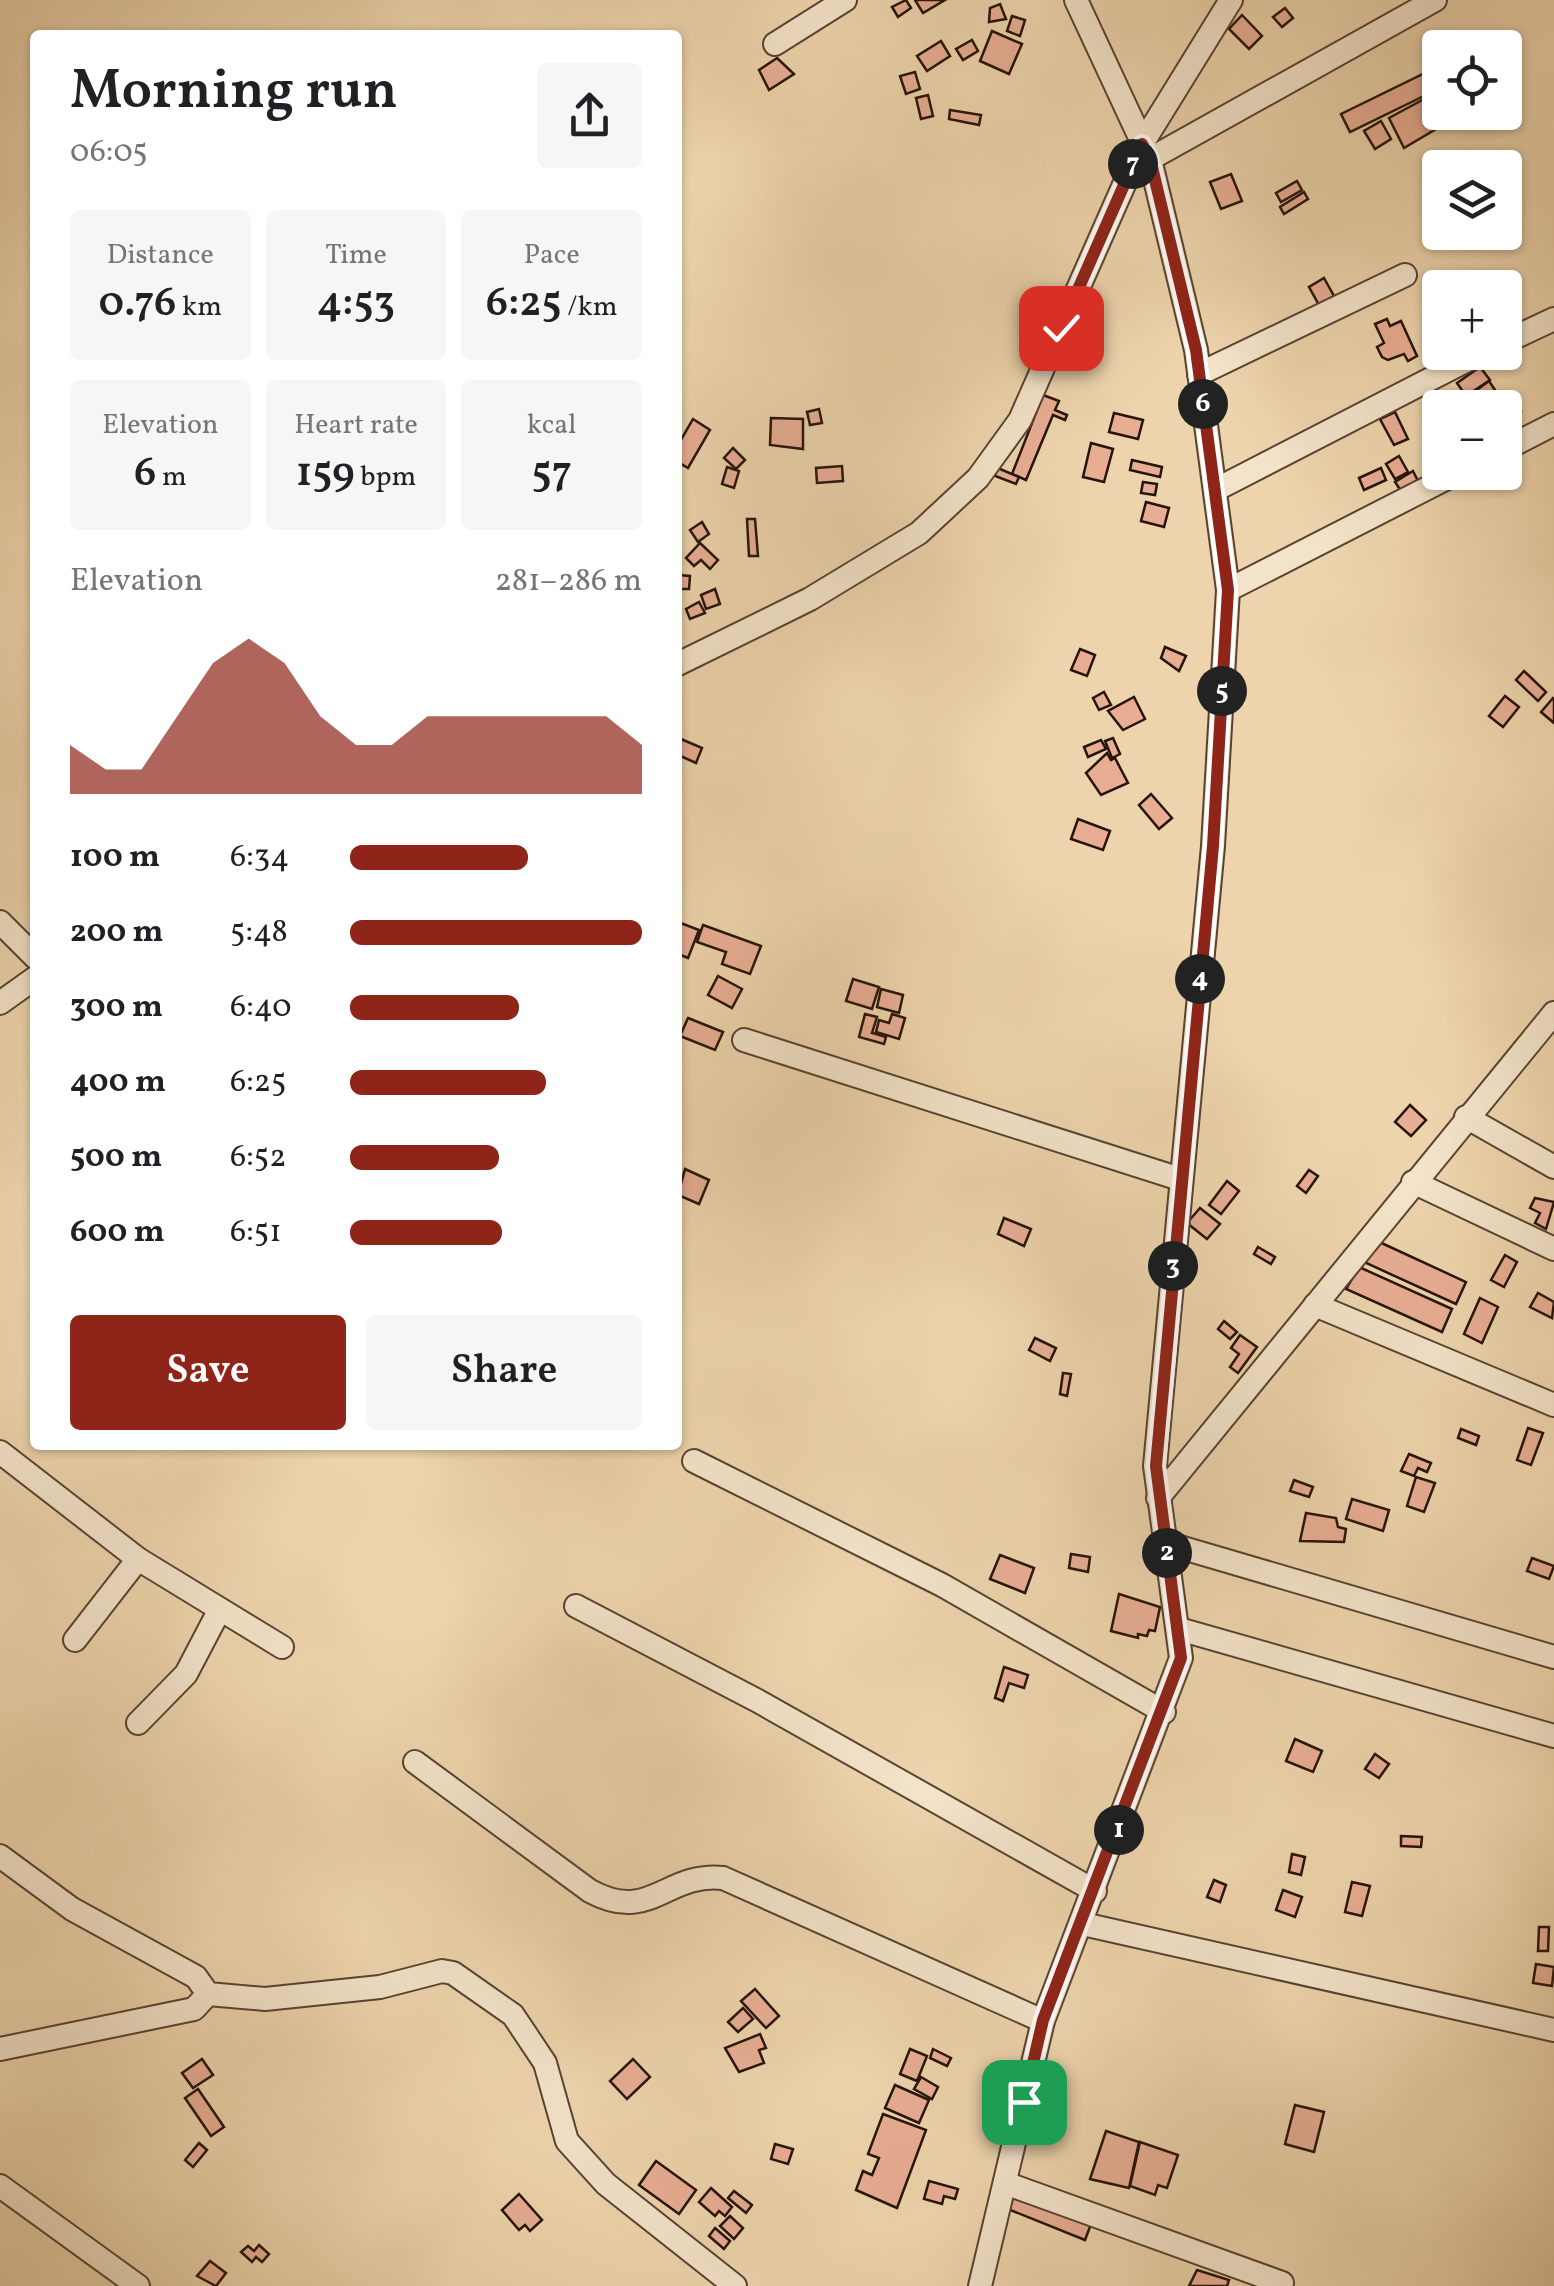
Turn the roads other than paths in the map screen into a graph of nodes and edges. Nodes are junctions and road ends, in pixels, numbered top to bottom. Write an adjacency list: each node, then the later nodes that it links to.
1 (845, 0): 5 (street)
2 (1076, 0): 6 (street)
3 (1232, 0): 6 (street)
4 (1435, 0): 6 (street)
5 (775, 44)
6 (1146, 152): 11 (street); 17 (street)
7 (1405, 275): 11 (street)
8 (1554, 319): 9 (street)
9 (1522, 334)
10 (1448, 370): 14 (street)
11 (1199, 374): 14 (street)
12 (1554, 424): 13 (street)
13 (1522, 440)
14 (1215, 490): 16 (street)
15 (1424, 490): 16 (street)
16 (1228, 590): 26 (street)
17 (682, 662)
18 (0, 922): 19 (street)
19 (30, 952)
20 (30, 982): 21 (street)
21 (0, 1004)
22 (1554, 1013): 24 (street)
23 (744, 1040): 26 (street)
24 (1466, 1117): 25 (street); 27 (street)
25 (1554, 1166)
26 (1180, 1180): 33 (street)
27 (1413, 1182): 28 (street); 29 (street)
28 (1554, 1250)
29 (1315, 1305): 30 (street); 33 (street)
30 (1554, 1405)
31 (0, 1452): 35 (street)
32 (694, 1461): 42 (street)
33 (1158, 1498): 34 (street)
34 (1166, 1543): 38 (street); 41 (street)
35 (138, 1558): 37 (street); 39 (street)
36 (576, 1606): 47 (street)
37 (219, 1611): 40 (street); 43 (street)
38 (1178, 1629): 42 (street); 44 (street)
39 (75, 1640)
40 (282, 1647)
41 (1554, 1657)
42 (1164, 1712): 47 (street)
43 (138, 1723)
44 (1554, 1736)
45 (415, 1762): 50 (street)
46 (0, 1856): 49 (street)
47 (1096, 1891): 48 (street)
48 (1083, 1924): 50 (street); 51 (street)
49 (208, 1994): 52 (street); 57 (street)
50 (1043, 2020): 53 (street)
51 (1554, 2030)
52 (0, 2049)
53 (1005, 2183): 55 (street); 58 (street)
54 (0, 2186): 56 (street)
55 (1282, 2283)
56 (138, 2286)
57 (735, 2286)
58 (980, 2286)

